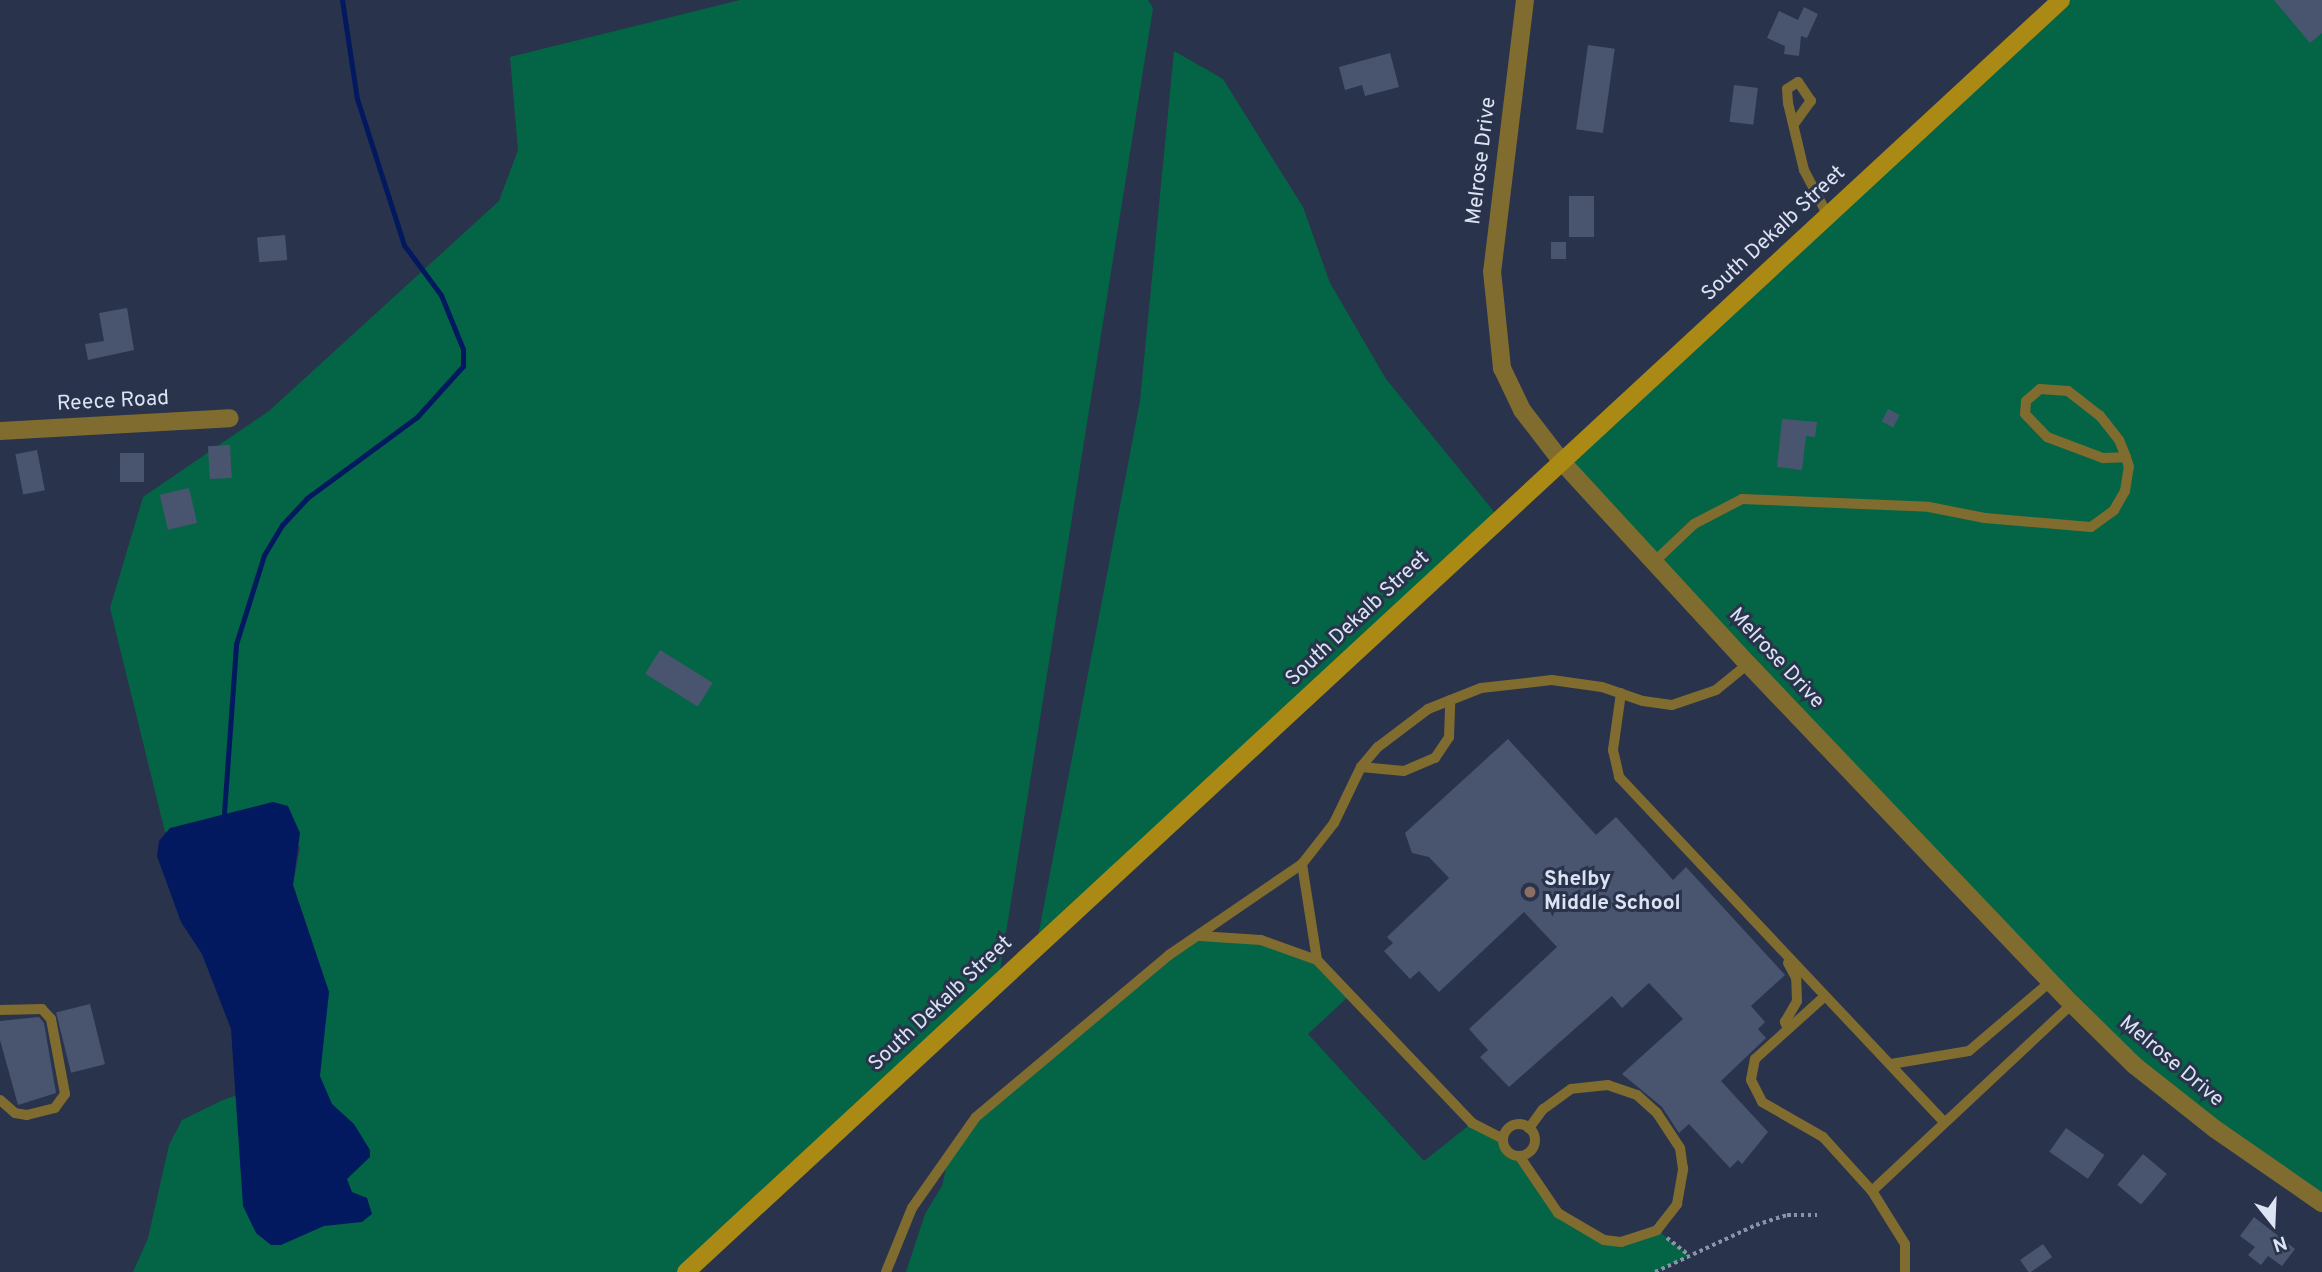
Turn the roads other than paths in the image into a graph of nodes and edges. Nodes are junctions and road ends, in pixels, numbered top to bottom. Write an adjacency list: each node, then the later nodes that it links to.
1 (1525, 0): 8 (street, Melrose Drive)
2 (2061, 0): 4 (main road, South Dekalb Street)
3 (1794, 124): 4 (lane)
4 (1828, 216): 8 (main road, South Dekalb Street)
5 (230, 418): 6 (street, Reece Road)
6 (0, 431)
7 (2126, 457): 7 (lane); 9 (lane)
8 (1562, 462): 9 (street, Melrose Drive); 31 (main road, South Dekalb Street)
9 (1654, 562): 10 (street, Melrose Drive)
10 (1748, 664): 11 (lane); 18 (street, Melrose Drive)
11 (1620, 693): 12 (lane); 16 (lane)
12 (1450, 700): 13 (lane); 13 (lane)
13 (1361, 767): 14 (lane)
14 (1302, 864): 15 (lane); 17 (lane)
15 (1200, 936): 17 (lane); 32 (lane)
16 (1789, 957): 19 (lane); 22 (lane)
17 (1317, 960): 27 (lane)
18 (2050, 982): 20 (street, Melrose Drive); 23 (lane)
19 (1825, 996): 22 (lane); 23 (lane)
20 (2072, 1004): 25 (lane); 30 (street, Melrose Drive)
21 (0, 1010): 24 (lane)
22 (1788, 1030): 29 (lane)
23 (1891, 1064): 25 (lane)
24 (0, 1100)
25 (1944, 1122): 29 (lane)
26 (1529, 1128): 27 (lane); 28 (lane); 28 (lane)
27 (1503, 1139): 28 (lane)
28 (1520, 1157)
29 (1872, 1191): 33 (lane)
30 (2322, 1203)
31 (686, 1272)
32 (886, 1272)
33 (1905, 1272)

